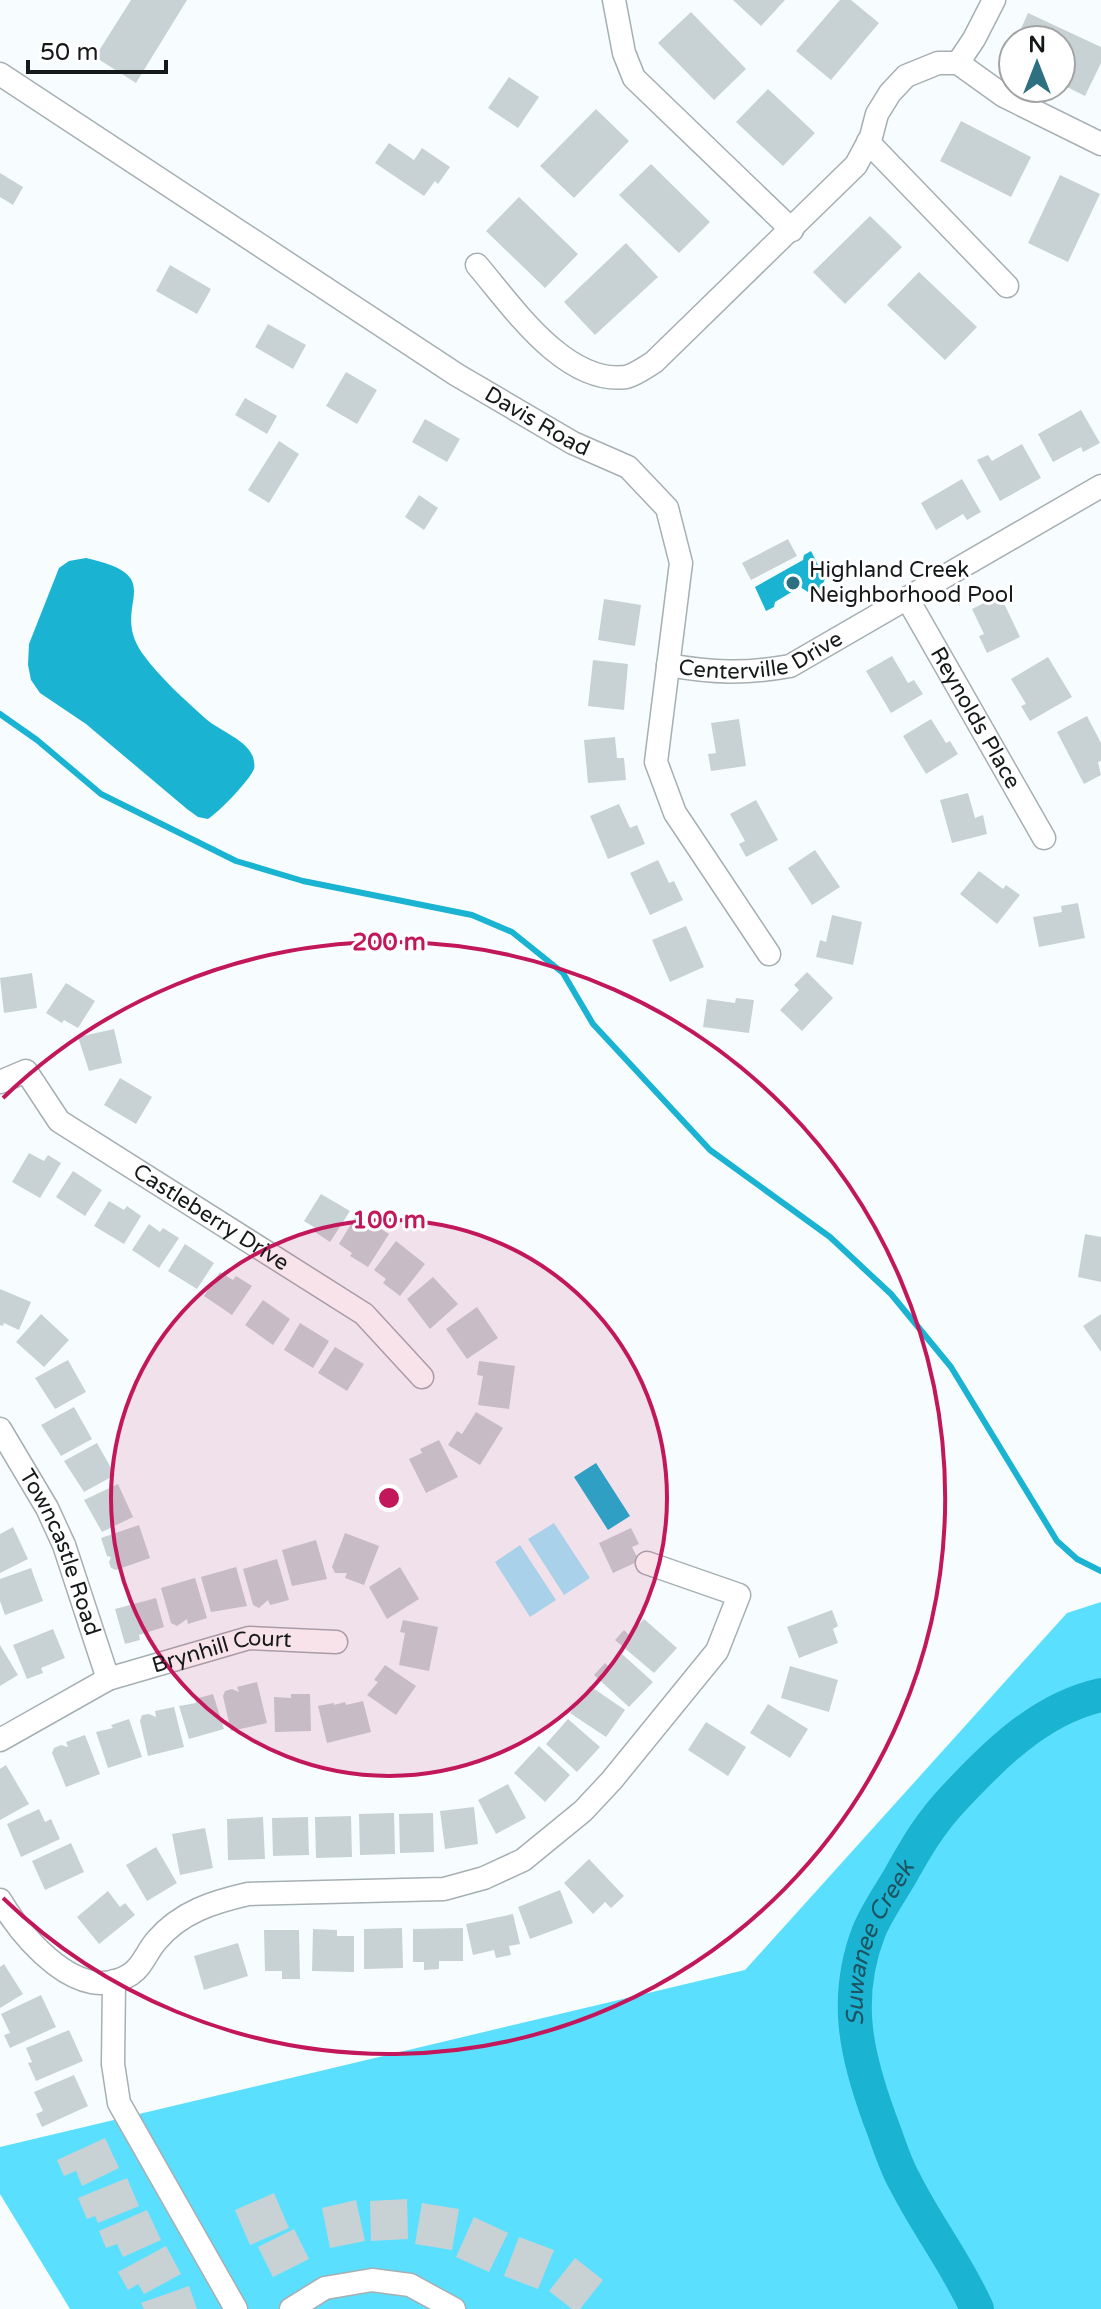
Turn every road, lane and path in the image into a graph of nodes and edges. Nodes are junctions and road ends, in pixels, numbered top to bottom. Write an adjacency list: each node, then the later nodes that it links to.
1 (614, 0): 7 (street)
2 (994, 0): 3 (street)
3 (958, 63): 5 (street); 6 (street)
4 (0, 74): 12 (street, Davis Road)
5 (868, 142): 7 (street); 9 (street)
6 (1101, 144)
7 (792, 230): 8 (street)
8 (477, 265)
9 (1007, 286)
10 (1101, 486): 11 (street, Centerville Drive)
11 (907, 598): 12 (street, Centerville Drive); 13 (street, Reynolds Place)
12 (668, 665): 14 (street, Davis Road)
13 (1044, 838)
14 (769, 954)
15 (0, 1082): 16 (street, Castleberry Drive)
16 (422, 1377)
17 (0, 1429): 20 (street, Towncastle Road)
18 (647, 1563): 23 (street)
19 (336, 1642): 20 (street, Brynhill Court)
20 (108, 1679): 21 (street, Brynhill Court)
21 (0, 1740)
22 (0, 1900): 23 (street)
23 (114, 1981): 24 (street)
24 (236, 2309)
25 (291, 2309): 26 (street)
26 (454, 2309)

